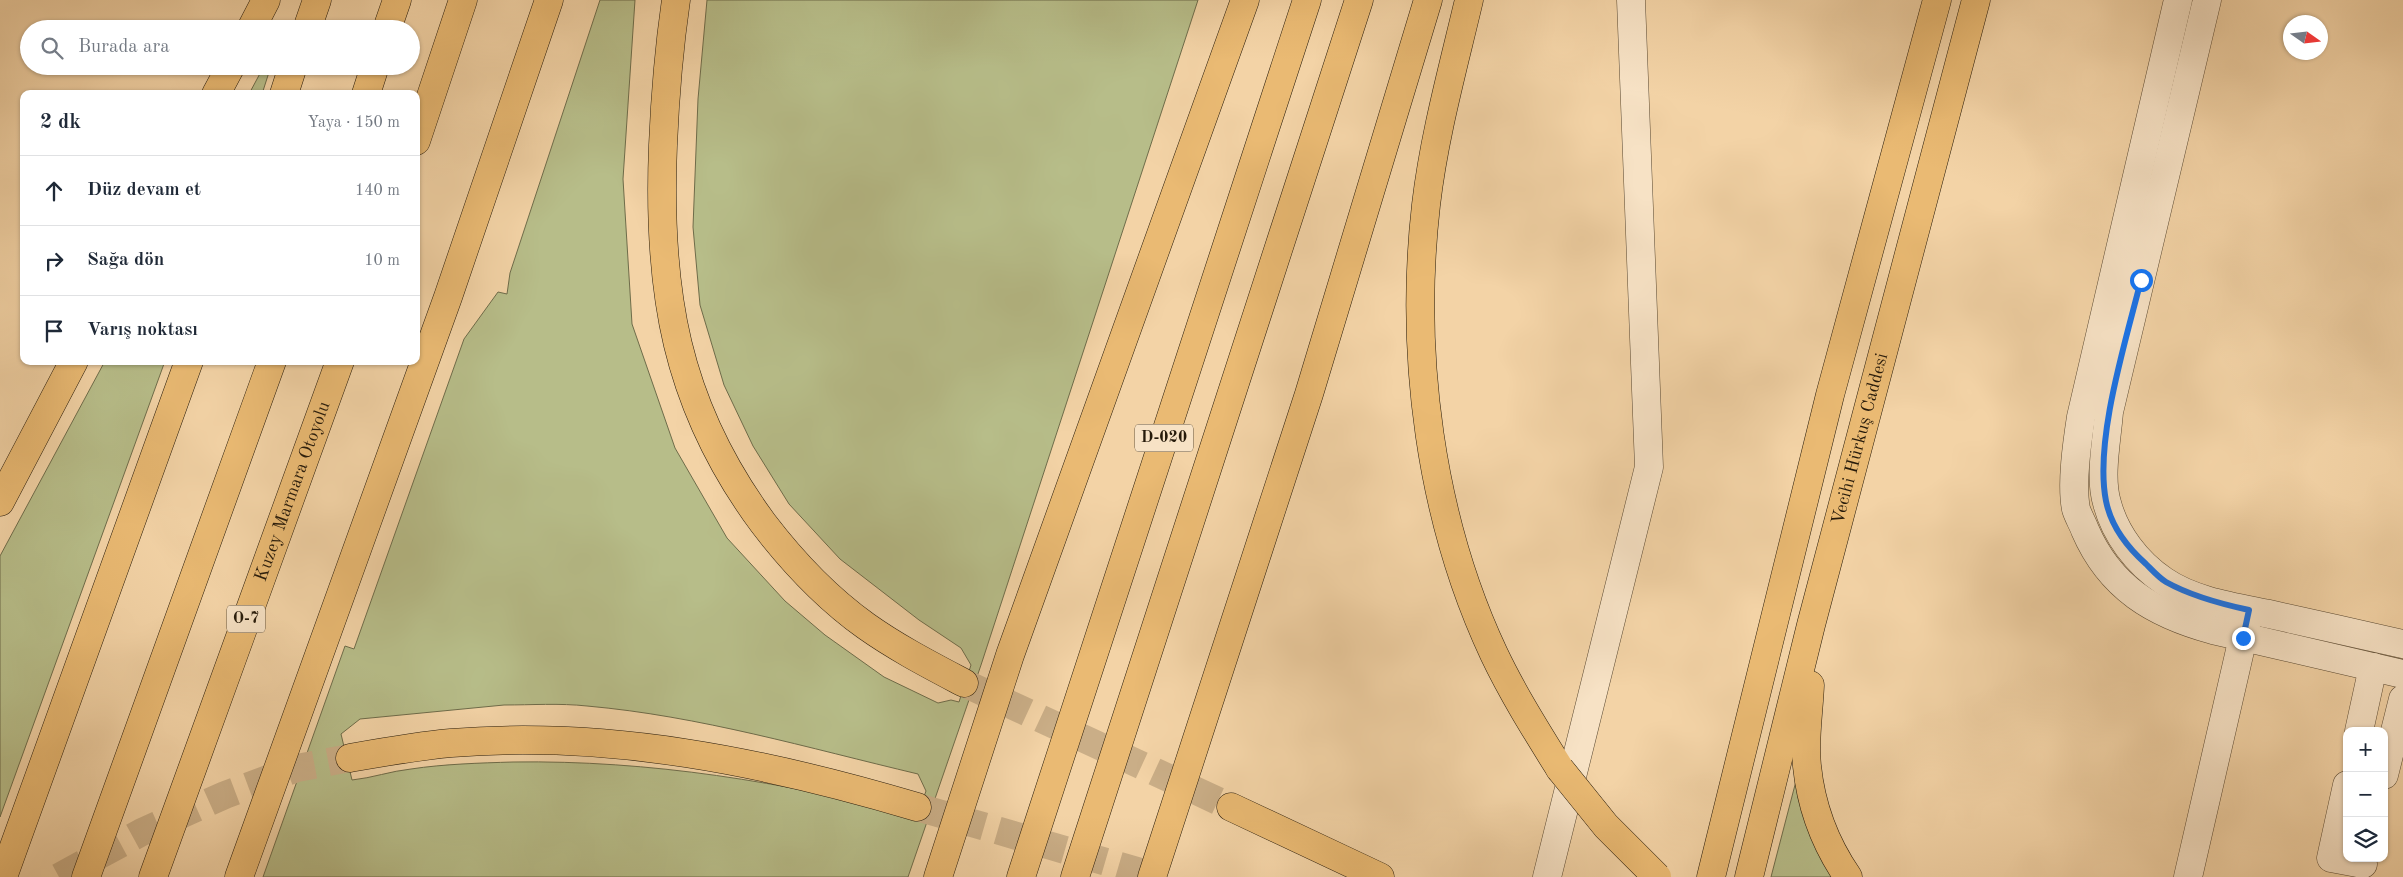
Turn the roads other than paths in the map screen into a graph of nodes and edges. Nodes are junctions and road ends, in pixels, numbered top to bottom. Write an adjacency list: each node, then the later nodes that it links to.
1 (266, 0): 18 (main road)
2 (317, 0): 19 (main road)
3 (397, 0): 20 (main road)
4 (463, 0): 27 (main road)
5 (549, 0): 52 (main road)
6 (657, 0): 28 (main road)
7 (676, 0): 28 (main road)
8 (1245, 0): 53 (main road)
9 (1307, 0): 54 (main road, D-020)
10 (1359, 0): 55 (main road, D-020)
11 (1428, 0): 56 (main road)
12 (1469, 0): 59 (main road, bridge)
13 (1631, 0): 58 (street)
14 (1937, 0): 60 (main road)
15 (1976, 0): 35 (main road, Vecihi Hürkuş Caddesi)
16 (2178, 0): 36 (street)
17 (2207, 0): 34 (street)
18 (256, 20)
19 (310, 20)
20 (390, 20)
21 (226, 75): 24 (main road)
22 (290, 75): 25 (main road)
23 (372, 75): 26 (main road)
24 (218, 90)
25 (285, 90)
26 (367, 90)
27 (420, 129)
28 (667, 293): 40 (main road)
29 (72, 365): 33 (main road)
30 (188, 365): 49 (main road)
31 (271, 365): 50 (main road)
32 (339, 365): 51 (main road, Kuzey Marmara Otoyolu / O-7)
33 (0, 502)
34 (2249, 610): 36 (street); 37 (street)
35 (1811, 625): 61 (main road, Vecihi Hürkuş Caddesi); 62 (main road)
36 (2243, 638): 38 (street); 63 (street)
37 (2403, 644)
38 (2373, 667): 39 (street); 42 (street)
39 (2403, 674)
40 (964, 683)
41 (2403, 699): 44 (street)
42 (2360, 727)
43 (350, 758): 46 (main road)
44 (2385, 772)
45 (2343, 803): 48 (street)
46 (917, 807)
47 (1231, 807): 57 (main road)
48 (2363, 866)
49 (2, 877)
50 (86, 877)
51 (154, 877)
52 (239, 877)
53 (938, 877)
54 (1021, 877)
55 (1074, 877)
56 (1152, 877)
57 (1380, 877)
58 (1547, 877)
59 (1657, 877)
60 (1711, 877)
61 (1750, 877)
62 (1848, 877)
63 (2188, 877)

